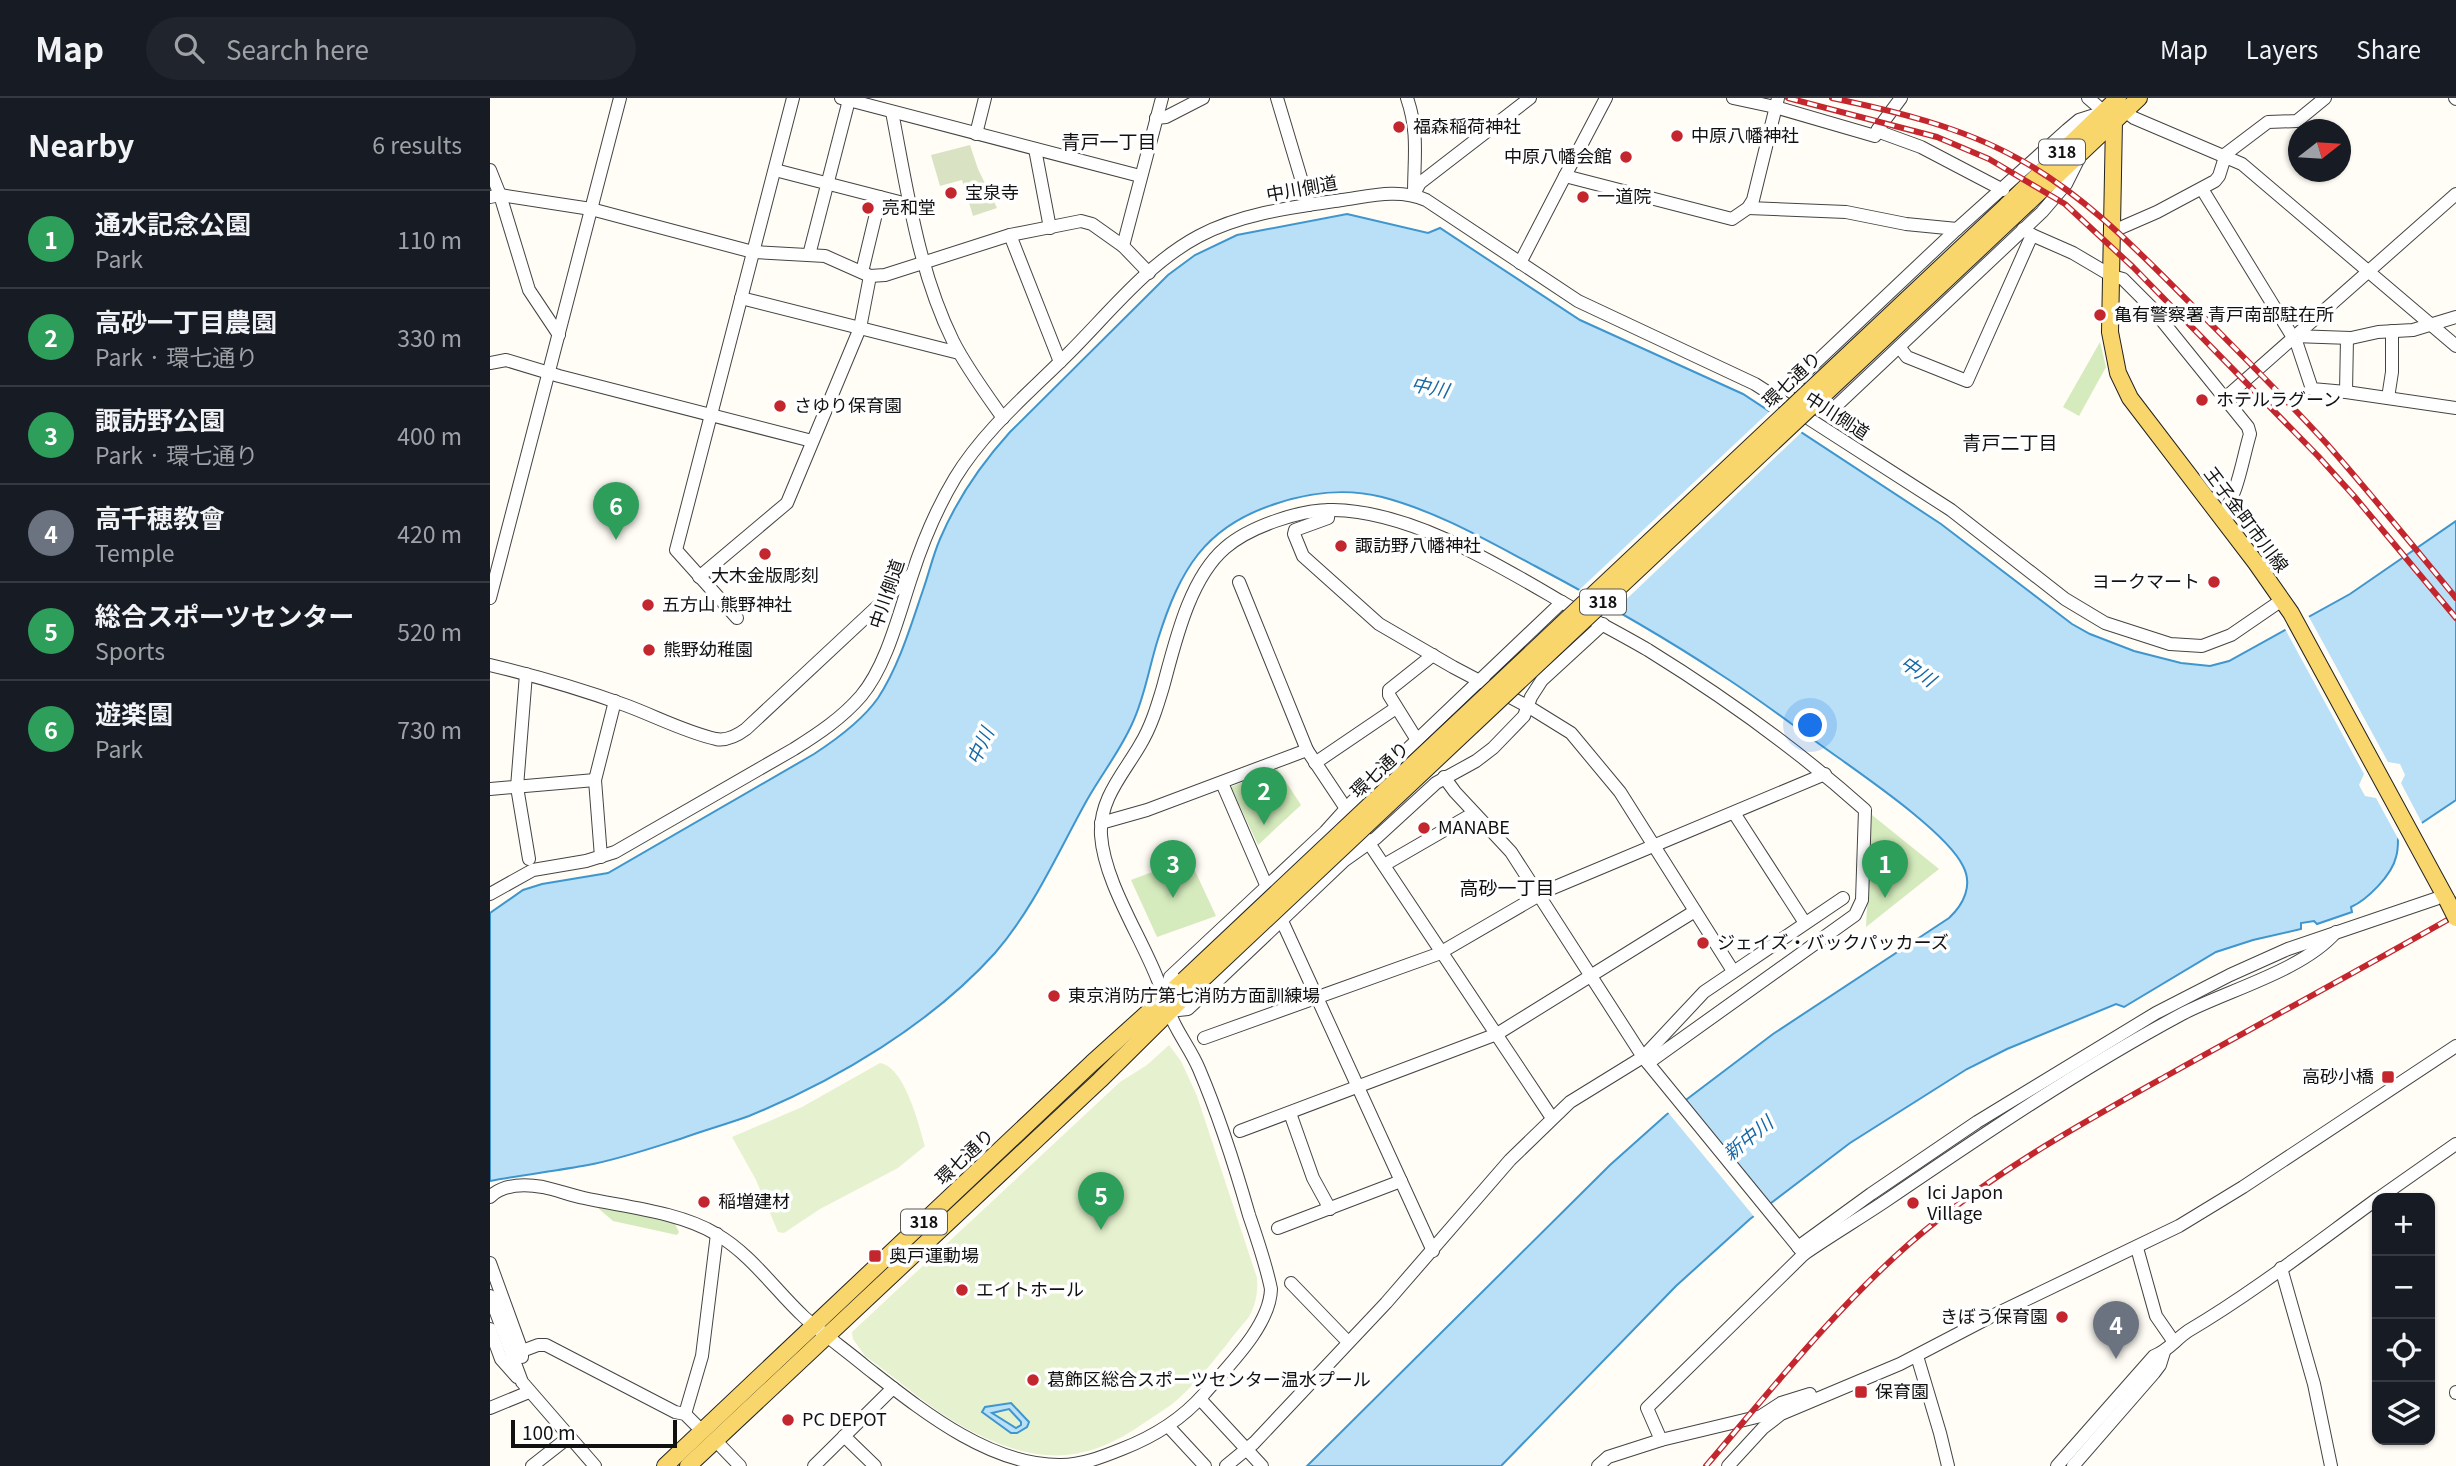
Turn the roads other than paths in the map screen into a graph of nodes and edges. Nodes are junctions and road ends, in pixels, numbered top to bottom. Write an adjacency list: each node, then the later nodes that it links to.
1 (620, 98): 38 (street)
2 (793, 98): 25 (street)
3 (985, 98): 21 (street)
4 (1162, 98): 19 (street)
5 (1203, 98): 19 (street)
6 (1277, 98): 36 (street)
7 (1407, 98): 31 (street)
8 (1530, 98): 31 (street)
9 (1606, 98): 27 (street)
10 (1732, 98): 16 (street)
11 (2088, 98): 17 (street)
12 (2138, 98): 17 (main road, 環七通り / 318)
13 (2325, 98): 23 (street)
14 (845, 99): 18 (street); 28 (street)
15 (1900, 99): 20 (street)
16 (1776, 103): 20 (street); 37 (street)
17 (2115, 107): 23 (street); 30 (street); 39 (main road, 環七通り / 318); 39 (main road, 環七通り / 318); 42 (main road, 王子金町市川線)
18 (892, 112): 21 (street); 35 (street)
19 (1156, 118): 26 (street)
20 (1877, 130): 30 (street)
21 (976, 134): 22 (street)
22 (1035, 149): 26 (street); 40 (street)
23 (2224, 156): 29 (street); 50 (street)
24 (490, 170): 33 (street)
25 (775, 170): 28 (street); 45 (street)
26 (1140, 176): 44 (street)
27 (1565, 176): 37 (street); 48 (street)
28 (829, 184): 34 (street); 46 (street)
29 (2203, 189): 42 (street); 59 (street)
30 (2003, 190): 41 (street)
31 (1414, 194): 36 (street, 中川側道); 48 (street, 中川側道)
32 (2456, 194): 50 (street)
33 (495, 196): 38 (street); 58 (street)
34 (880, 197): 35 (street); 51 (street)
35 (911, 205): 47 (street)
36 (1309, 205): 49 (street, 中川側道)
37 (1748, 208): 41 (street)
38 (591, 209): 45 (street); 58 (street)
39 (2019, 222): 52 (street); 62 (street); 62 (street); 122 (main road, 環七通り / 318, bridge)
40 (1050, 228): 43 (street); 44 (street)
41 (1957, 229): 62 (street)
42 (2111, 232): 52 (main road, 王子金町市川線)
43 (1010, 236): 47 (street); 64 (street)
44 (1124, 246): 49 (street)
45 (753, 252): 46 (street); 53 (street)
46 (809, 255): 51 (street)
47 (923, 263): 51 (street); 63 (street)
48 (1520, 263): 81 (street, 中川側道)
49 (1149, 272): 64 (street, 中川側道)
50 (2368, 272): 55 (street); 59 (street)
51 (866, 274): 56 (street)
52 (2112, 276): 69 (street); 75 (main road, 王子金町市川線)
53 (741, 298): 56 (street); 71 (street)
54 (2456, 317): 55 (street)
55 (2433, 326): 57 (street); 61 (street)
56 (860, 328): 63 (street); 73 (street)
57 (2392, 331): 60 (street); 68 (street)
58 (559, 335): 66 (street)
59 (2293, 336): 60 (street); 67 (street); 69 (street)
60 (2347, 338): 67 (street)
61 (2456, 346)
62 (1900, 348)
63 (959, 353): 72 (street)
64 (1060, 362): 72 (street, 中川側道)
65 (490, 363): 66 (street)
66 (549, 372): 71 (street); 79 (street)
67 (2346, 392): 68 (street)
68 (2388, 398): 70 (street)
69 (2224, 399): 75 (street)
70 (2456, 408)
71 (710, 415): 73 (street); 77 (street)
72 (1003, 418): 76 (street, 中川側道)
73 (812, 441): 77 (street)
74 (1329, 510): 80 (street); 84 (street); 103 (street)
75 (2221, 517): 81 (main road, 王子金町市川線)
76 (912, 574): 88 (street); 106 (street, 中川側道)
77 (699, 577): 82 (street)
78 (1239, 582): 92 (street)
79 (490, 598)
80 (1562, 602): 83 (street); 87 (street)
81 (2287, 606): 112 (main road, 王子金町市川線)
82 (737, 618)
83 (1603, 624): 89 (street); 94 (street)
84 (1433, 655): 87 (street); 90 (street)
85 (490, 665): 86 (street)
86 (526, 674): 88 (street); 98 (street)
87 (1481, 680): 89 (street); 91 (street)
88 (615, 701): 96 (street)
89 (1529, 707): 95 (street); 105 (street)
90 (1396, 708): 91 (street); 93 (street)
91 (1417, 740): 100 (street)
92 (1307, 750): 93 (street); 97 (street)
93 (1315, 763): 100 (street)
94 (1825, 774): 102 (street); 126 (street)
95 (1444, 777): 101 (street); 104 (street)
96 (595, 780): 98 (street); 106 (street)
97 (1222, 783): 103 (street); 109 (street)
98 (517, 787): 99 (street); 107 (street)
99 (490, 789)
100 (1345, 809): 104 (street); 109 (street)
101 (1474, 813): 108 (street); 111 (street)
102 (1734, 813): 105 (street); 117 (street)
103 (1101, 823): 122 (street)
104 (1368, 844): 108 (street); 116 (street)
105 (1654, 845): 111 (street); 114 (street)
106 (601, 857): 110 (street, 中川側道)
107 (529, 859)
108 (1384, 865): 118 (street)
109 (1267, 887): 122 (street)
110 (490, 894)
111 (1539, 895): 118 (street); 120 (street)
112 (2444, 895): 115 (main road, 王子金町市川線, bridge); 139 (street)
113 (1843, 898): 117 (street)
114 (1695, 911): 119 (street); 120 (street)
115 (2456, 918)
116 (1282, 921): 121 (street); 122 (street)
117 (1805, 923): 119 (street)
118 (1441, 952): 121 (street); 123 (street)
119 (1733, 971): 126 (street)
120 (1590, 976): 123 (street); 126 (street)
121 (1318, 997): 124 (street); 127 (street)
122 (1167, 1004): 147 (main road, 環七通り / 318); 156 (street)
123 (1497, 1034): 127 (street); 129 (street)
124 (1204, 1038)
125 (2456, 1046): 140 (street)
126 (1648, 1062): 129 (street); 139 (street)
127 (1358, 1087): 128 (street); 132 (street)
128 (1290, 1113): 130 (street); 136 (street)
129 (1552, 1118): 141 (street)
130 (1240, 1131)
131 (2456, 1144): 133 (street)
132 (1401, 1181): 136 (street); 141 (street)
133 (2387, 1193)
134 (490, 1197): 138 (street)
135 (2372, 1203): 143 (street)
136 (1329, 1209): 137 (street)
137 (1278, 1228)
138 (717, 1234): 147 (street); 158 (street)
139 (1799, 1247): 163 (street)
140 (2137, 1248): 149 (street); 152 (street)
141 (1433, 1251): 148 (street)
142 (490, 1263): 150 (street)
143 (2281, 1268): 149 (street); 181 (street)
144 (1292, 1283): 148 (street)
145 (490, 1296): 153 (street)
146 (490, 1329): 153 (street)
147 (821, 1331): 155 (street); 160 (main road, 環七通り / 318)
148 (1348, 1342): 164 (street)
149 (2174, 1342): 151 (street)
150 (522, 1351): 153 (street); 158 (street)
151 (2164, 1352): 179 (street); 180 (street)
152 (1916, 1356): 154 (street); 178 (street)
153 (526, 1387): 157 (street); 162 (street)
154 (1845, 1387): 163 (street); 177 (street)
155 (893, 1388): 161 (street); 166 (street)
156 (1200, 1399): 159 (street); 164 (street)
157 (490, 1408)
158 (685, 1413): 160 (street)
159 (1168, 1426): 166 (street); 174 (street)
160 (709, 1436): 169 (main road, 環七通り / 318); 170 (main road, 環七通り / 318); 171 (street)
161 (844, 1436): 172 (street); 173 (street)
162 (569, 1437): 167 (street); 168 (street)
163 (1661, 1440): 176 (street)
164 (1247, 1450): 165 (street); 175 (street)
165 (1260, 1464)
166 (1040, 1465)
167 (532, 1466)
168 (595, 1466)
169 (664, 1466)
170 (688, 1466)
171 (740, 1466)
172 (814, 1466)
173 (875, 1466)
174 (1205, 1466)
175 (1226, 1466)
176 (1598, 1466)
177 (1728, 1466)
178 (1948, 1466)
179 (2057, 1466)
180 (2073, 1466)
181 (2331, 1466)

